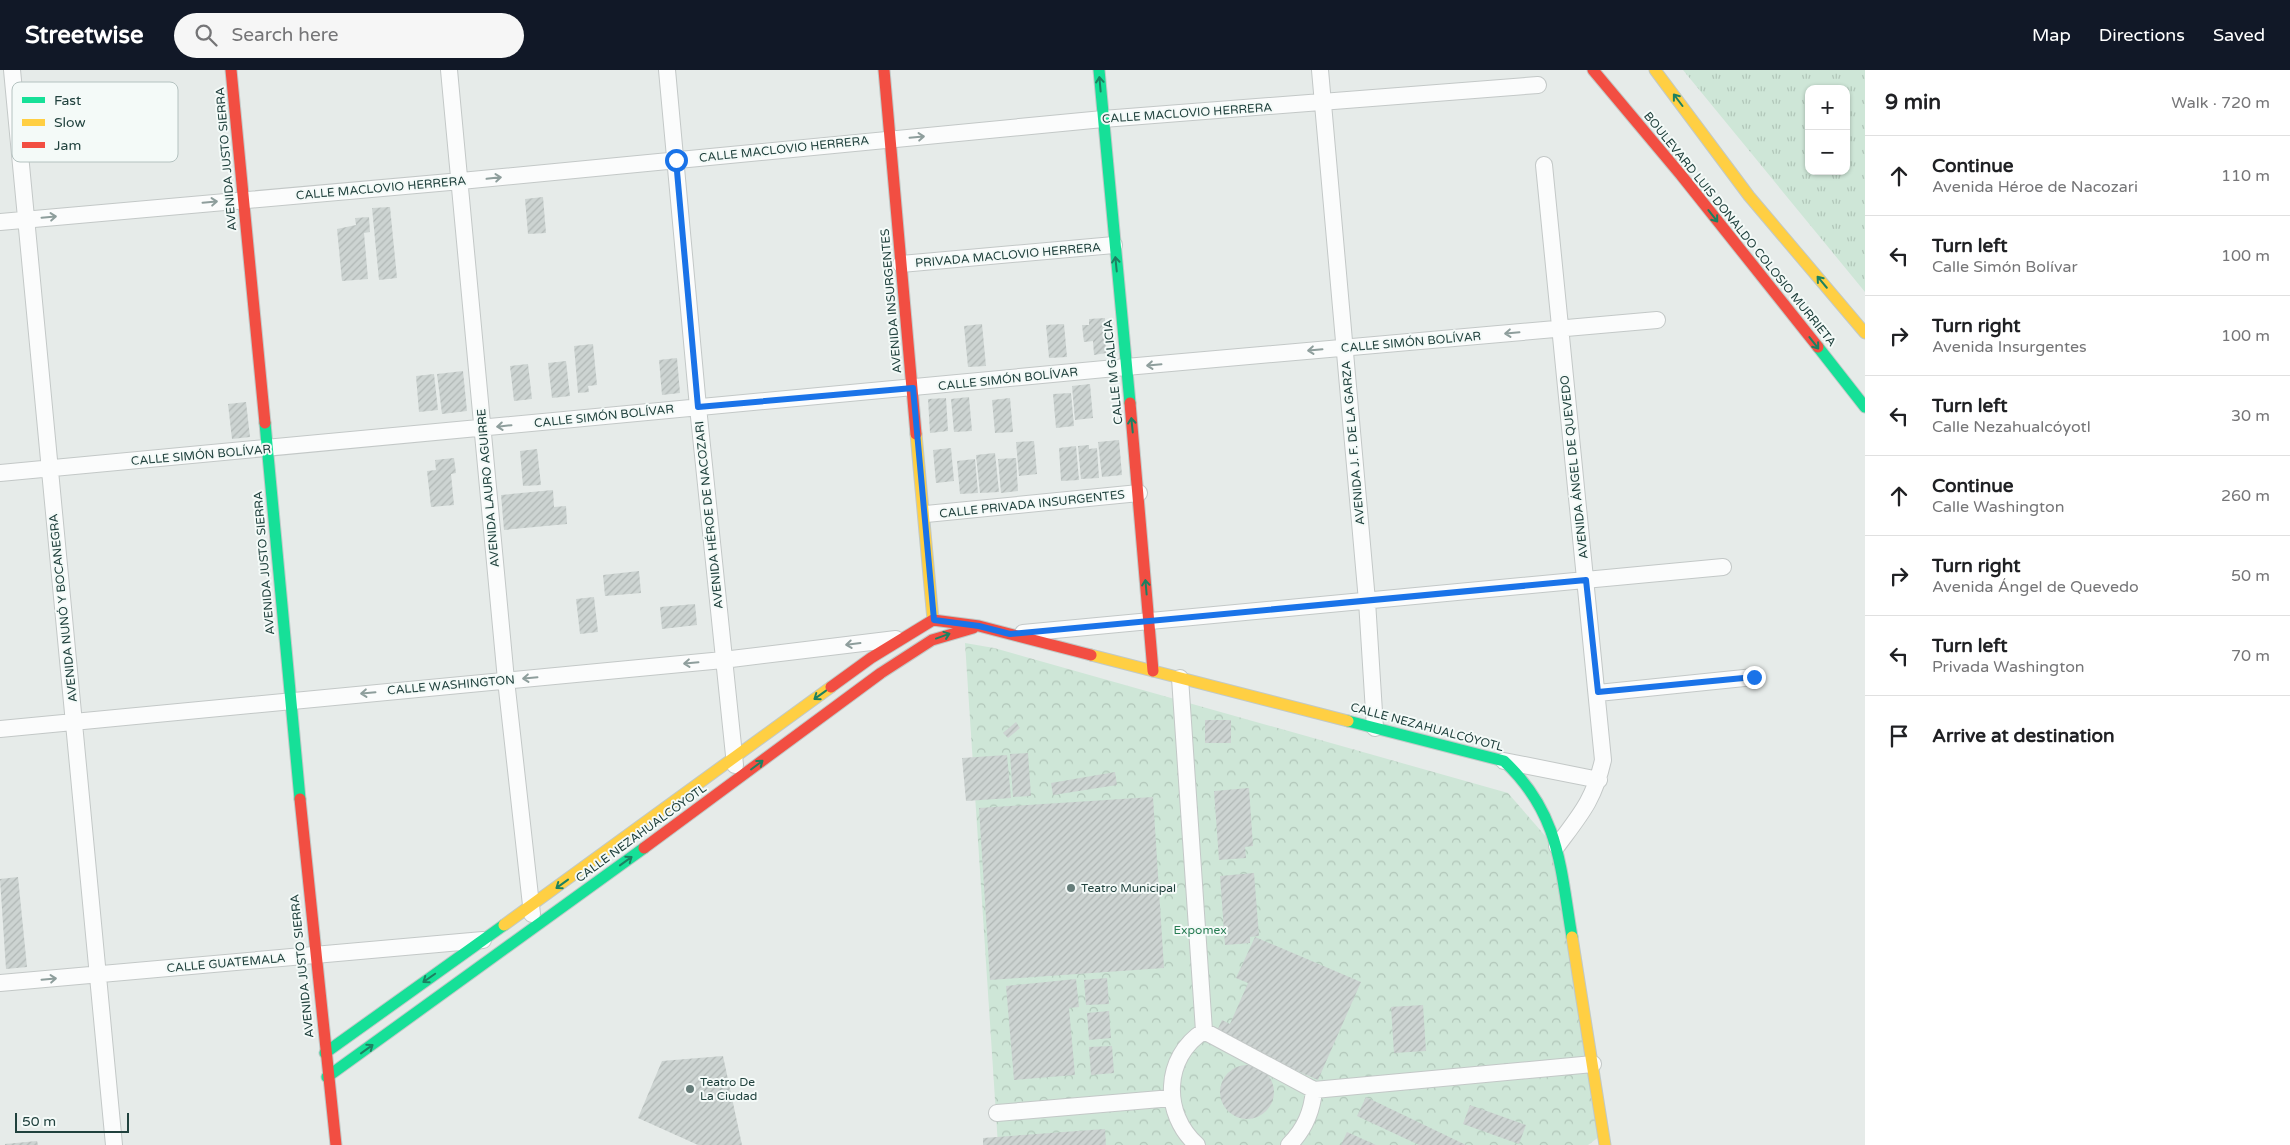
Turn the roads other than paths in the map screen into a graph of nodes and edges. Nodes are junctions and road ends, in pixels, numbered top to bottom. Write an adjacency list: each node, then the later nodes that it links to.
1 (231, 70): 21 (main road, AVENIDA JUSTO SIERRA)
2 (449, 70): 19 (street, AVENIDA LAURO AGUIRRE)
3 (667, 70): 15 (street, AVENIDA HÉROE DE NACOZARI)
4 (884, 70): 14 (main road, AVENIDA INSURGENTES)
5 (1098, 70): 13 (main road, CALLE M GALICIA, one-way to 5)
6 (1320, 70): 12 (street, AVENIDA J. F. DE LA GARZA)
7 (1593, 70): 18 (main road, BOULEVARD LUIS DONALDO COLOSIO MURRIETA)
8 (1606, 70): 18 (main road)
9 (1655, 70): 20 (main road, one-way to 9)
10 (1538, 84): 12 (street, CALLE MACLOVIO HERRERA)
11 (1656, 92): 20 (main road)
12 (1324, 102): 13 (street, CALLE MACLOVIO HERRERA); 29 (street, AVENIDA J. F. DE LA GARZA)
13 (1103, 119): 14 (street, CALLE MACLOVIO HERRERA, one-way to 13); 24 (main road, CALLE M GALICIA)
14 (890, 139): 15 (street, CALLE MACLOVIO HERRERA); 25 (main road, AVENIDA INSURGENTES)
15 (676, 160): 19 (street, CALLE MACLOVIO HERRERA, one-way to 15); 32 (street, AVENIDA HÉROE DE NACOZARI)
16 (21, 162): 22 (street, AVENIDA NUNÓ Y BOCANEGRA)
17 (1544, 165): 27 (street, AVENIDA ÁNGEL DE QUEVEDO)
18 (1681, 175): 33 (main road, BOULEVARD LUIS DONALDO COLOSIO MURRIETA, one-way to 33)
19 (461, 181): 21 (street, CALLE MACLOVIO HERRERA); 34 (street, AVENIDA LAURO AGUIRRE)
20 (1749, 196): 28 (main road, one-way to 20)
21 (244, 199): 22 (street, CALLE MACLOVIO HERRERA, one-way to 21); 35 (main road, AVENIDA JUSTO SIERRA)
22 (26, 219): 23 (street, CALLE MACLOVIO HERRERA); 36 (street, AVENIDA NUNÓ Y BOCANEGRA)
23 (0, 222)
24 (1114, 245): 25 (street, PRIVADA MACLOVIO HERRERA); 30 (main road, CALLE M GALICIA, one-way to 24)
25 (901, 264): 31 (main road, AVENIDA INSURGENTES)
26 (1657, 320): 27 (street, CALLE SIMÓN BOLÍVAR)
27 (1561, 329): 29 (street, CALLE SIMÓN BOLÍVAR, one-way to 29); 41 (street, AVENIDA ÁNGEL DE QUEVEDO)
28 (1865, 333)
29 (1345, 348): 30 (street, CALLE SIMÓN BOLÍVAR, one-way to 30); 42 (street, AVENIDA J. F. DE LA GARZA)
30 (1126, 367): 31 (street, CALLE SIMÓN BOLÍVAR); 38 (main road, CALLE M GALICIA, one-way to 30)
31 (913, 388): 32 (street, CALLE SIMÓN BOLÍVAR); 39 (main road, AVENIDA INSURGENTES)
32 (698, 407): 34 (street, CALLE SIMÓN BOLÍVAR, one-way to 34); 49 (street, AVENIDA HÉROE DE NACOZARI)
33 (1865, 407)
34 (482, 429): 35 (street, CALLE SIMÓN BOLÍVAR); 53 (street, AVENIDA LAURO AGUIRRE)
35 (267, 449): 36 (street, CALLE SIMÓN BOLÍVAR); 55 (main road, AVENIDA JUSTO SIERRA)
36 (49, 469): 37 (street, CALLE SIMÓN BOLÍVAR); 56 (street, AVENIDA NUNÓ Y BOCANEGRA)
37 (0, 473)
38 (1139, 493): 39 (street, CALLE PRIVADA INSURGENTES); 44 (main road, CALLE M GALICIA, one-way to 38)
39 (926, 514): 43 (main road, AVENIDA INSURGENTES)
40 (1723, 567): 41 (street)
41 (1586, 580): 42 (street); 54 (street, AVENIDA ÁNGEL DE QUEVEDO)
42 (1367, 601): 44 (street); 57 (street, AVENIDA J. F. DE LA GARZA)
43 (934, 620): 45 (main road, CALLE NEZAHUALCÓYOTL); 47 (main road, CALLE NEZAHUALCÓYOTL); 48 (main road)
44 (1149, 621): 46 (street); 50 (main road, CALLE M GALICIA)
45 (979, 626): 46 (main road, CALLE NEZAHUALCÓYOTL); 48 (main road, CALLE NEZAHUALCÓYOTL, one-way to 45)
46 (1010, 634): 50 (main road, CALLE NEZAHUALCÓYOTL)
47 (901, 639): 49 (street, CALLE WASHINGTON, one-way to 49); 59 (main road, CALLE NEZAHUALCÓYOTL, one-way to 59)
48 (911, 653): 61 (main road, CALLE NEZAHUALCÓYOTL, one-way to 48)
49 (724, 660): 53 (street, CALLE WASHINGTON, one-way to 53); 59 (street, AVENIDA HÉROE DE NACOZARI)
50 (1153, 671): 52 (main road, CALLE NEZAHUALCÓYOTL)
51 (1754, 677): 54 (street)
52 (1180, 678): 57 (main road, CALLE NEZAHUALCÓYOTL); 71 (street)
53 (506, 680): 55 (street, CALLE WASHINGTON, one-way to 55); 64 (street, AVENIDA LAURO AGUIRRE)
54 (1598, 692): 62 (street, AVENIDA ÁNGEL DE QUEVEDO)
55 (290, 701): 56 (street, CALLE WASHINGTON); 68 (main road, AVENIDA JUSTO SIERRA)
56 (74, 722): 58 (street, CALLE WASHINGTON); 69 (street, AVENIDA NUNÓ Y BOCANEGRA)
57 (1375, 728): 60 (main road, CALLE NEZAHUALCÓYOTL)
58 (0, 729)
59 (734, 758): 61 (street, AVENIDA HÉROE DE NACOZARI); 64 (main road, CALLE NEZAHUALCÓYOTL, one-way to 64)
60 (1504, 761): 62 (street); 63 (main road, CALLE NEZAHUALCÓYOTL)
61 (737, 780): 65 (main road, CALLE NEZAHUALCÓYOTL, one-way to 61)
62 (1599, 780): 63 (street, AVENIDA ÁNGEL DE QUEVEDO)
63 (1557, 846): 73 (main road, CALLE NEZAHUALCÓYOTL)
64 (531, 906): 65 (street, AVENIDA LAURO AGUIRRE); 67 (main road, CALLE NEZAHUALCÓYOTL)
65 (534, 929): 66 (main road, CALLE NEZAHUALCÓYOTL)
66 (518, 939): 67 (street, CALLE GUATEMALA); 74 (main road, CALLE NEZAHUALCÓYOTL, one-way to 66)
67 (483, 940): 68 (street, CALLE GUATEMALA); 72 (main road, CALLE NEZAHUALCÓYOTL, one-way to 72)
68 (315, 955): 69 (street, CALLE GUATEMALA); 72 (main road, AVENIDA JUSTO SIERRA)
69 (98, 975): 70 (street, CALLE GUATEMALA, one-way to 69); 78 (street, AVENIDA NUNÓ Y BOCANEGRA)
70 (0, 983)
71 (1204, 1031): 75 (street); 76 (street)
72 (325, 1053): 74 (main road, AVENIDA JUSTO SIERRA)
73 (1592, 1064): 75 (street); 82 (main road, CALLE NEZAHUALCÓYOTL)
74 (327, 1077): 79 (main road, AVENIDA JUSTO SIERRA)
75 (1314, 1090): 81 (street)
76 (1172, 1098): 77 (street); 80 (street)
77 (997, 1113)
78 (114, 1145)
79 (336, 1145)
80 (1197, 1145)
81 (1289, 1145)
82 (1605, 1145)

